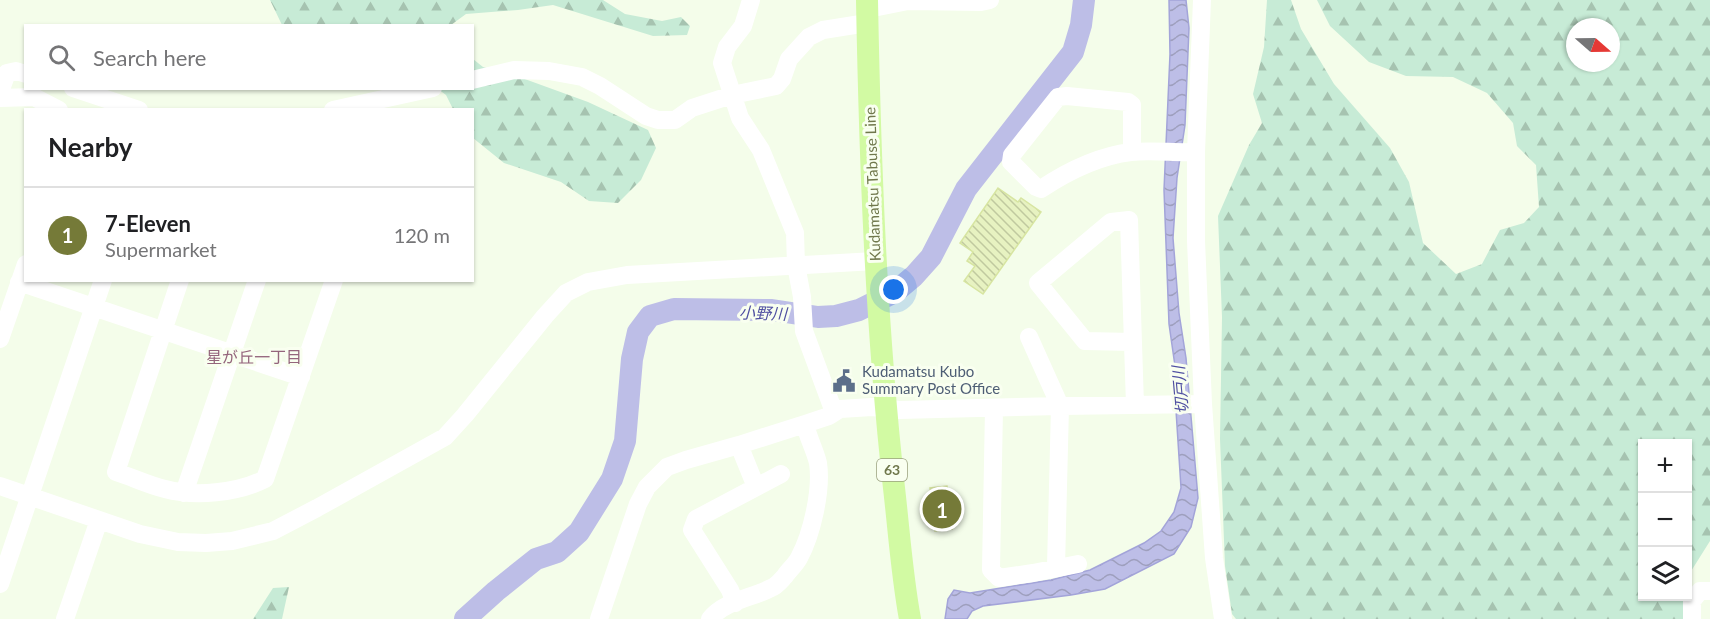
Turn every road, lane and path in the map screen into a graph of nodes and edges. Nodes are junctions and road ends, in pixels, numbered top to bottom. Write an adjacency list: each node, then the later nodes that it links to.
1 (751, 0): 10 (street)
2 (990, 0): 4 (street)
3 (1202, 0): 16 (street)
4 (867, 11): 10 (street); 17 (main road, Kudamatsu Tabuse Line / 63)
5 (24, 73): 9 (street)
6 (474, 80): 10 (street)
7 (79, 90): 13 (street)
8 (424, 90): 14 (street)
9 (0, 92)
10 (732, 95): 18 (street)
11 (0, 98): 12 (street)
12 (55, 108)
13 (133, 108)
14 (342, 108)
15 (1132, 152): 15 (street); 16 (street)
16 (1190, 152): 33 (street)
17 (875, 261): 18 (street); 36 (main road, Kudamatsu Tabuse Line / 63)
18 (796, 265): 37 (street); 45 (street)
19 (24, 269): 20 (street)
20 (19, 282): 25 (street); 28 (street)
21 (102, 282): 25 (street)
22 (179, 282): 26 (street)
23 (256, 282): 30 (street)
24 (333, 282): 31 (street)
25 (94, 308): 26 (street); 44 (street)
26 (163, 331): 30 (street); 43 (street)
27 (1029, 338): 34 (street)
28 (0, 339)
29 (1133, 342): 29 (street); 32 (street)
30 (231, 354): 31 (street); 43 (street)
31 (300, 377): 43 (street)
32 (1135, 405): 33 (street); 34 (street)
33 (1199, 405): 55 (street)
34 (1060, 406): 35 (street); 47 (street)
35 (994, 408): 36 (street); 47 (street)
36 (885, 409): 37 (street); 54 (main road, Kudamatsu Tabuse Line / 63)
37 (834, 411): 38 (street)
38 (805, 424): 39 (street); 50 (street)
39 (739, 445): 42 (street); 52 (street)
40 (781, 474): 42 (street)
41 (0, 486): 44 (street)
42 (756, 487): 50 (street)
43 (184, 493)
44 (30, 496): 45 (street); 48 (street)
45 (99, 520): 51 (street)
46 (1078, 564): 47 (street)
47 (1056, 567)
48 (0, 584)
49 (1710, 591): 56 (street)
50 (735, 603): 53 (street)
51 (65, 619)
52 (599, 619)
53 (710, 619)
54 (910, 619)
55 (1223, 619)
56 (1692, 619)

